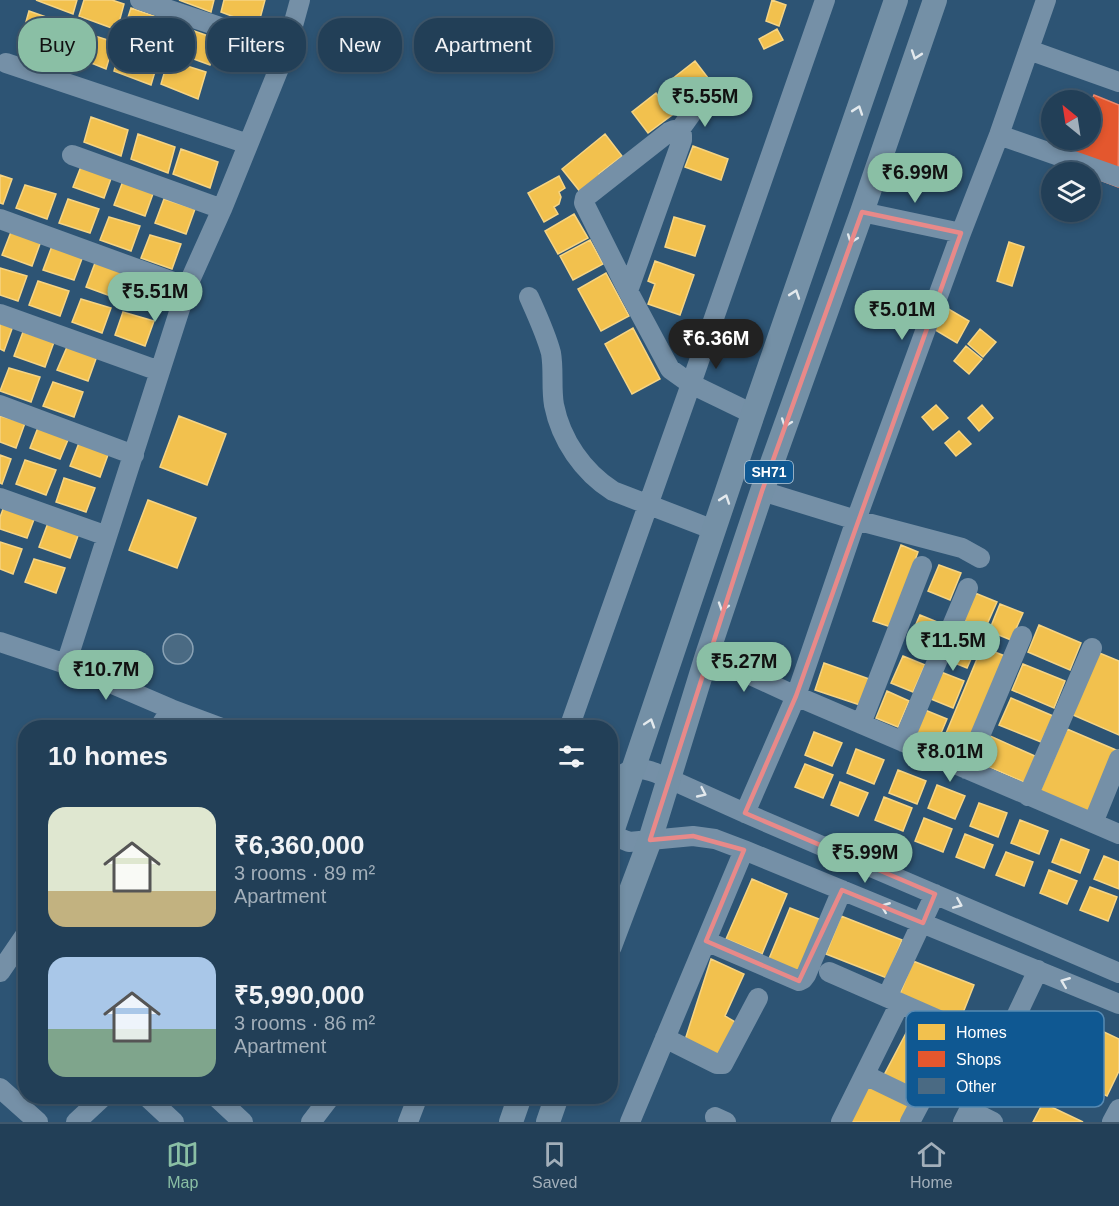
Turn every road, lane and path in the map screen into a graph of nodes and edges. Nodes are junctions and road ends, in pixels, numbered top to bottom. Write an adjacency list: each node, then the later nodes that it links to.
1 (140, 0): 8 (street)
2 (300, 0): 7 (street)
3 (825, 0): 28 (street)
4 (896, 0): 30 (main road, SH71, one-way to 4)
5 (935, 0): 20 (main road, SH71, one-way to 20)
6 (1046, 0): 9 (street)
7 (295, 18)
8 (207, 23)
9 (1029, 50): 12 (street); 15 (street)
10 (6, 63): 16 (street)
11 (277, 72): 16 (street)
12 (1119, 82)
13 (699, 103): 14 (street)
14 (680, 131): 24 (street); 24 (street)
15 (999, 135): 18 (street); 22 (street)
16 (248, 144): 19 (street)
17 (72, 155): 19 (street)
18 (1119, 177)
19 (222, 208): 23 (street)
20 (862, 212): 22 (street); 32 (main road, SH71, one-way to 32)
21 (0, 219): 23 (street)
22 (960, 233): 35 (street)
23 (187, 287): 27 (street)
24 (628, 291): 28 (street)
25 (529, 297): 34 (street)
26 (0, 314): 27 (street)
27 (159, 371): 31 (street)
28 (692, 384): 30 (street); 34 (street)
29 (0, 405): 31 (street)
30 (753, 414): 36 (main road, SH71, one-way to 30)
31 (134, 455): 37 (street)
32 (762, 491): 35 (street); 44 (main road, SH71, one-way to 44)
33 (0, 498): 37 (street)
34 (648, 505): 36 (street); 50 (street)
35 (856, 520): 38 (street); 46 (street)
36 (714, 530): 54 (main road, SH71, one-way to 36)
37 (107, 536): 45 (street)
38 (980, 558)
39 (922, 567): 51 (street)
40 (968, 588): 52 (street)
41 (1022, 636): 55 (street)
42 (0, 642): 45 (street)
43 (1092, 648): 58 (street)
44 (707, 655): 46 (street); 57 (main road, SH71)
45 (66, 664): 47 (street)
46 (796, 696): 51 (street); 59 (street)
47 (171, 709): 48 (street); 49 (street)
48 (164, 720)
49 (201, 720)
50 (572, 720)
51 (861, 724): 52 (street)
52 (903, 742): 55 (street)
53 (1119, 759): 61 (street)
54 (635, 768): 56 (street); 57 (street); 60 (main road, SH71)
55 (966, 769): 58 (street)
56 (618, 778)
57 (669, 778): 59 (street, one-way to 59); 64 (main road, SH71)
58 (1028, 796): 61 (street)
59 (745, 813): 67 (street)
60 (618, 816)
61 (1093, 823): 62 (street)
62 (1119, 834)
63 (618, 838): 64 (street)
64 (650, 840): 65 (street); 69 (main road, SH71)
65 (744, 850): 66 (street); 70 (street)
66 (842, 890): 68 (street, one-way to 66); 70 (street)
67 (935, 894): 68 (street); 75 (street, one-way to 75)
68 (923, 923): 72 (street); 77 (street)
69 (618, 925)
70 (706, 941): 81 (street)
71 (18, 951): 73 (street)
72 (1038, 970): 78 (street, one-way to 72); 80 (street)
73 (0, 972)
74 (829, 972): 77 (street)
75 (1119, 973)
76 (758, 998): 81 (street)
77 (893, 1000): 79 (street); 82 (street)
78 (1119, 1004)
79 (918, 1011)
80 (1019, 1011)
81 (665, 1038): 103 (street)
82 (865, 1075): 84 (street); 104 (street)
83 (0, 1088): 95 (street)
84 (906, 1095)
85 (95, 1104): 96 (street)
86 (155, 1104): 97 (street)
87 (224, 1104): 98 (street)
88 (325, 1104): 99 (street)
89 (415, 1104): 100 (street)
90 (517, 1104): 101 (main road)
91 (554, 1104): 102 (main road)
92 (918, 1107): 105 (street)
93 (1119, 1109): 107 (street)
94 (966, 1116): 106 (street)
95 (38, 1122)
96 (76, 1122)
97 (174, 1122)
98 (243, 1122)
99 (311, 1122)
100 (408, 1122)
101 (511, 1122)
102 (548, 1122)
103 (630, 1122)
104 (841, 1122)
105 (910, 1122)
106 (993, 1122)
107 (1112, 1122)

